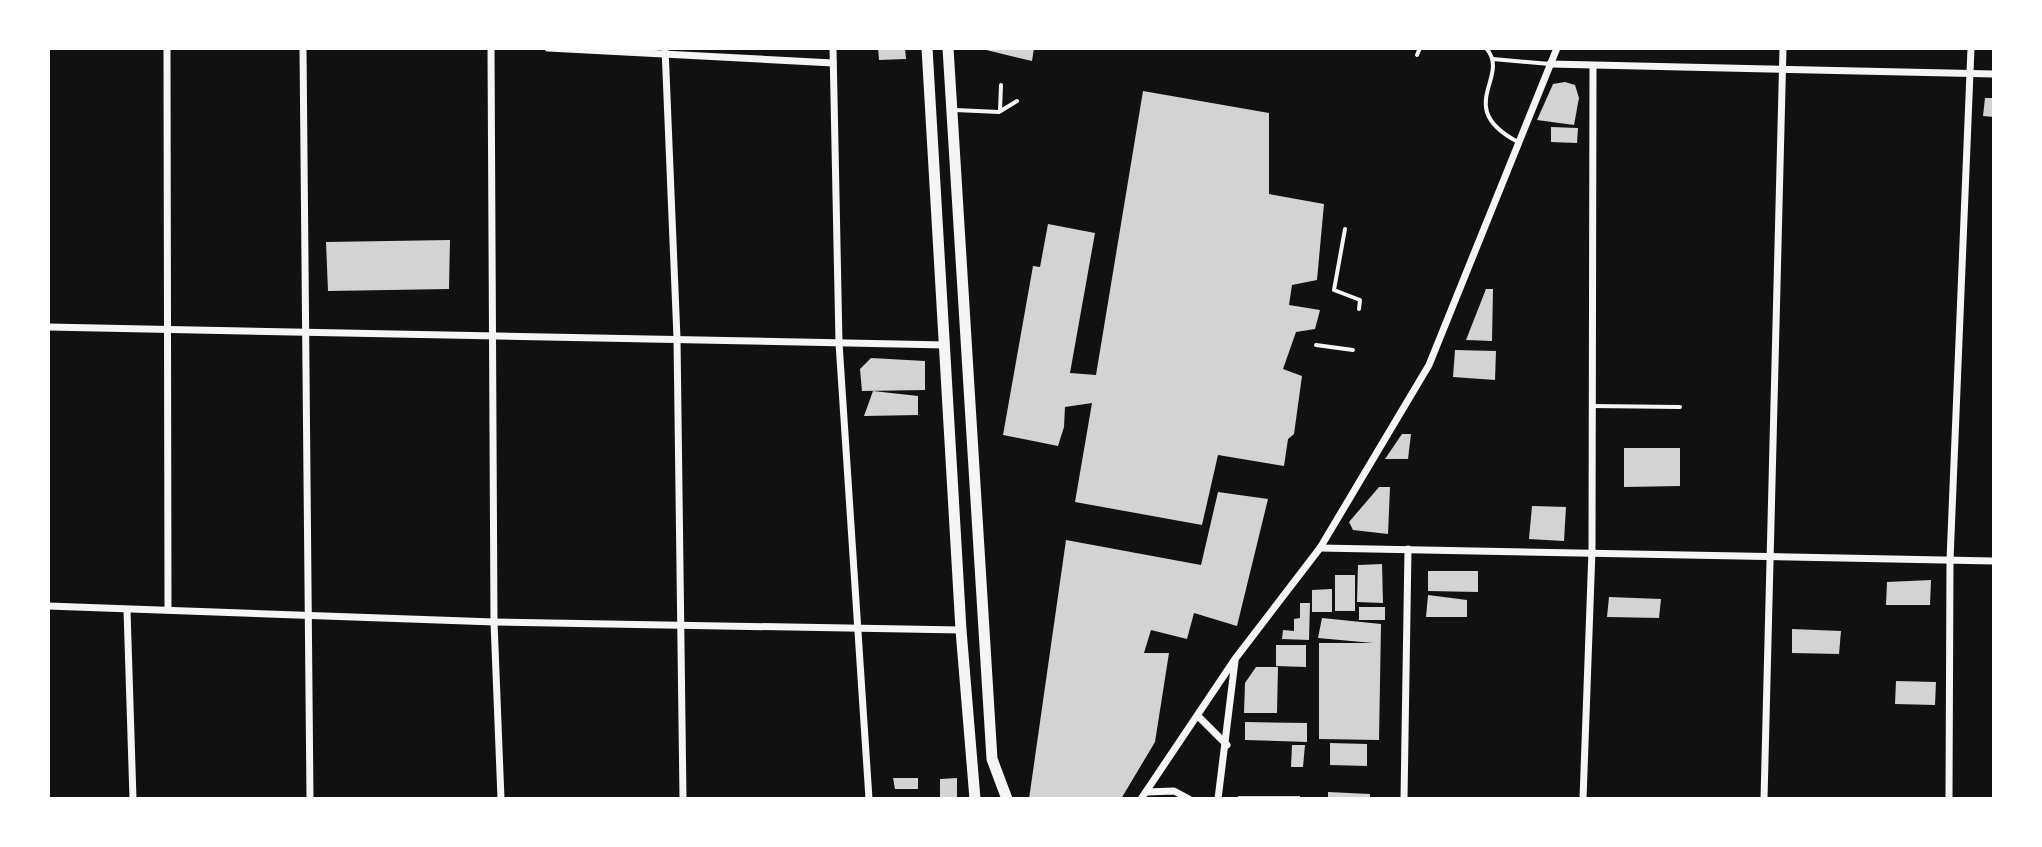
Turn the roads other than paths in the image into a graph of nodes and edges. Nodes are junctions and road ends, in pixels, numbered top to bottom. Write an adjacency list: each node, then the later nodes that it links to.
1 (167, 48): 30 (street)
2 (303, 48): 31 (street)
3 (491, 48): 32 (street)
4 (548, 48): 13 (street)
5 (833, 48): 16 (street)
6 (927, 48): 35 (main road)
7 (948, 48): 24 (main road)
8 (1420, 48): 14 (lane)
9 (1486, 48): 15 (lane)
10 (1557, 48): 17 (street)
11 (1783, 48): 19 (street)
12 (1971, 48): 20 (street)
13 (665, 51): 16 (street); 33 (street)
14 (1417, 55)
15 (1493, 59): 17 (lane); 26 (lane)
16 (833, 63): 34 (street)
17 (1550, 64): 18 (street); 26 (street)
18 (1593, 67): 19 (street); 38 (street)
19 (1783, 69): 20 (street); 43 (street)
20 (1971, 73): 21 (street); 44 (street)
21 (1994, 74)
22 (1001, 85): 25 (lane)
23 (1017, 101): 25 (lane)
24 (952, 110): 25 (lane); 64 (main road)
25 (999, 112)
26 (1518, 142): 40 (street)
27 (1345, 229): 28 (lane)
28 (1359, 309)
29 (48, 327): 30 (street)
30 (169, 330): 31 (street); 48 (street)
31 (306, 334): 32 (street); 49 (street)
32 (491, 336): 33 (street); 50 (street)
33 (677, 338): 34 (street); 51 (street)
34 (839, 343): 35 (street); 52 (street)
35 (946, 345): 53 (main road)
36 (1316, 345): 37 (lane)
37 (1353, 350)
38 (1592, 406): 39 (lane); 42 (street)
39 (1680, 407)
40 (1320, 548): 41 (street); 54 (street)
41 (1408, 549): 42 (street); 67 (street)
42 (1592, 550): 43 (street); 68 (street)
43 (1769, 555): 44 (street); 69 (street)
44 (1950, 560): 45 (street); 70 (street)
45 (1994, 561)
46 (48, 606): 47 (street)
47 (127, 610): 48 (street); 58 (street)
48 (168, 610): 49 (street)
49 (311, 615): 50 (street); 59 (street)
50 (494, 622): 51 (street); 60 (street)
51 (680, 626): 52 (street); 61 (street)
52 (859, 630): 53 (street); 62 (street)
53 (961, 630): 63 (main road)
54 (1235, 659): 55 (street); 56 (street)
55 (1198, 716): 56 (street); 57 (street)
56 (1227, 745): 66 (street)
57 (1144, 796): 65 (street)
58 (133, 799)
59 (310, 799)
60 (501, 799)
61 (683, 799)
62 (869, 799)
63 (975, 799)
64 (1007, 799)
65 (1189, 799)
66 (1218, 799)
67 (1404, 799)
68 (1583, 799)
69 (1764, 799)
70 (1949, 799)

